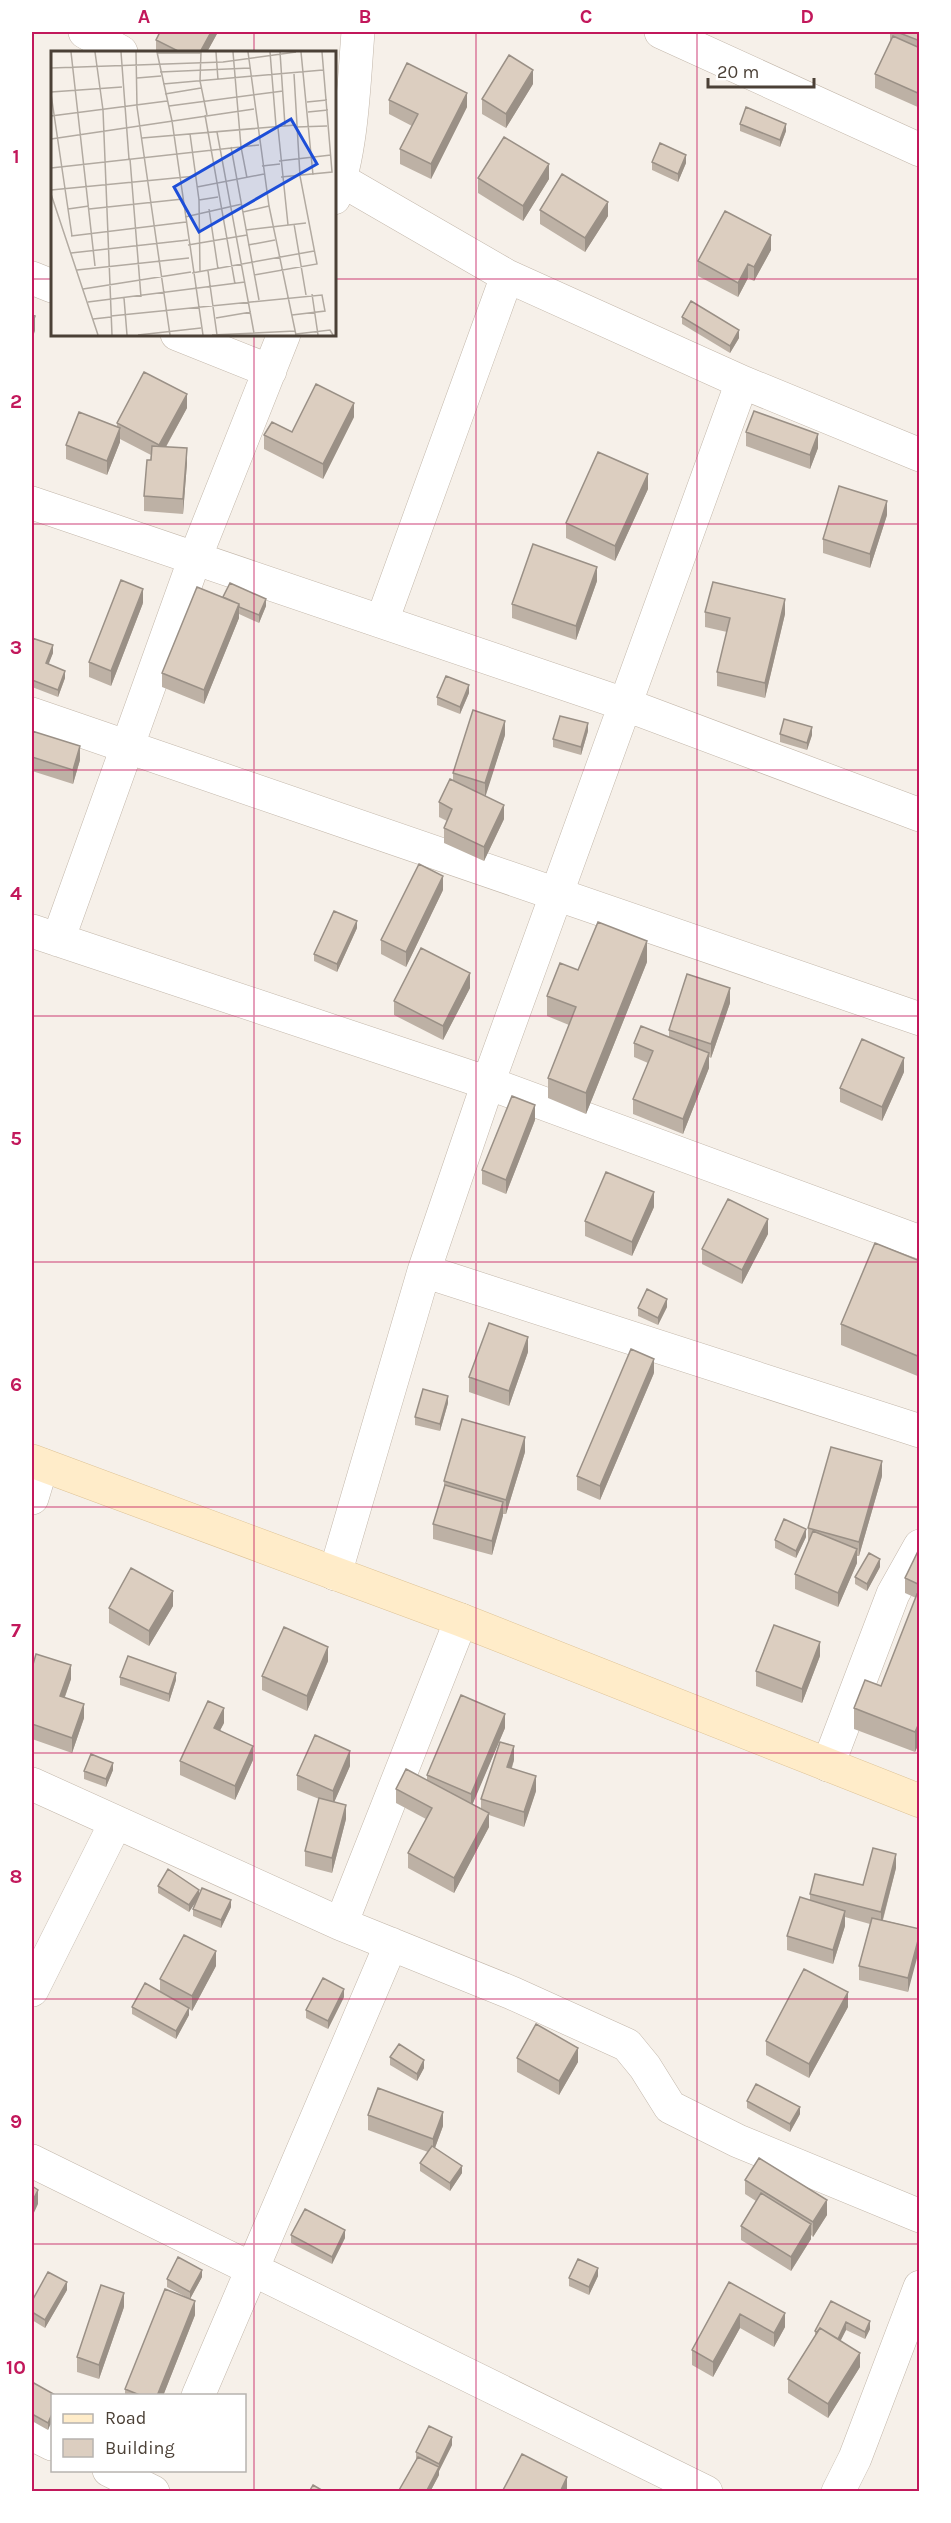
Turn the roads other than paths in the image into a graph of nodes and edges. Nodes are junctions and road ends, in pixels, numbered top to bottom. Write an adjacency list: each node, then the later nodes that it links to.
1 (85, 32): 4 (street)
2 (358, 32): 6 (street)
3 (670, 33): 5 (street)
4 (119, 51)
5 (920, 150)
6 (337, 185): 7 (street)
7 (507, 276): 13 (street); 17 (street)
8 (32, 278): 9 (street)
9 (51, 286)
10 (182, 336): 12 (street)
11 (283, 336): 12 (street)
12 (270, 371): 16 (street)
13 (742, 382): 14 (street); 18 (street)
14 (920, 455)
15 (32, 503): 16 (street)
16 (195, 558): 17 (street); 20 (street)
17 (382, 621): 18 (street)
18 (624, 704): 21 (street); 22 (street)
19 (32, 714): 20 (street)
20 (126, 747): 22 (street); 23 (street)
21 (920, 815)
22 (556, 895): 24 (street); 25 (street)
23 (45, 935): 25 (street)
24 (920, 1019)
25 (488, 1083): 26 (street); 27 (street)
26 (920, 1242)
27 (424, 1272): 28 (street); 32 (street)
28 (920, 1431)
29 (37, 1463): 30 (street); 32 (main road)
30 (32, 1498)
31 (920, 1546): 34 (street)
32 (335, 1574): 33 (main road)
33 (461, 1620): 34 (main road); 38 (street)
34 (828, 1765): 36 (main road)
35 (32, 1784): 37 (street)
36 (920, 1801)
37 (116, 1822): 38 (street); 40 (street)
38 (341, 1924): 39 (street)
39 (391, 1944): 42 (street); 43 (street)
40 (32, 1990)
41 (32, 2161): 43 (street)
42 (920, 2216)
43 (253, 2268): 46 (street); 52 (street)
44 (920, 2287): 45 (street)
45 (907, 2366): 53 (street)
46 (199, 2394)
47 (32, 2434): 48 (street)
48 (51, 2444)
49 (113, 2472): 51 (street)
50 (165, 2472): 51 (street)
51 (155, 2492)
52 (706, 2492)
53 (838, 2492)

